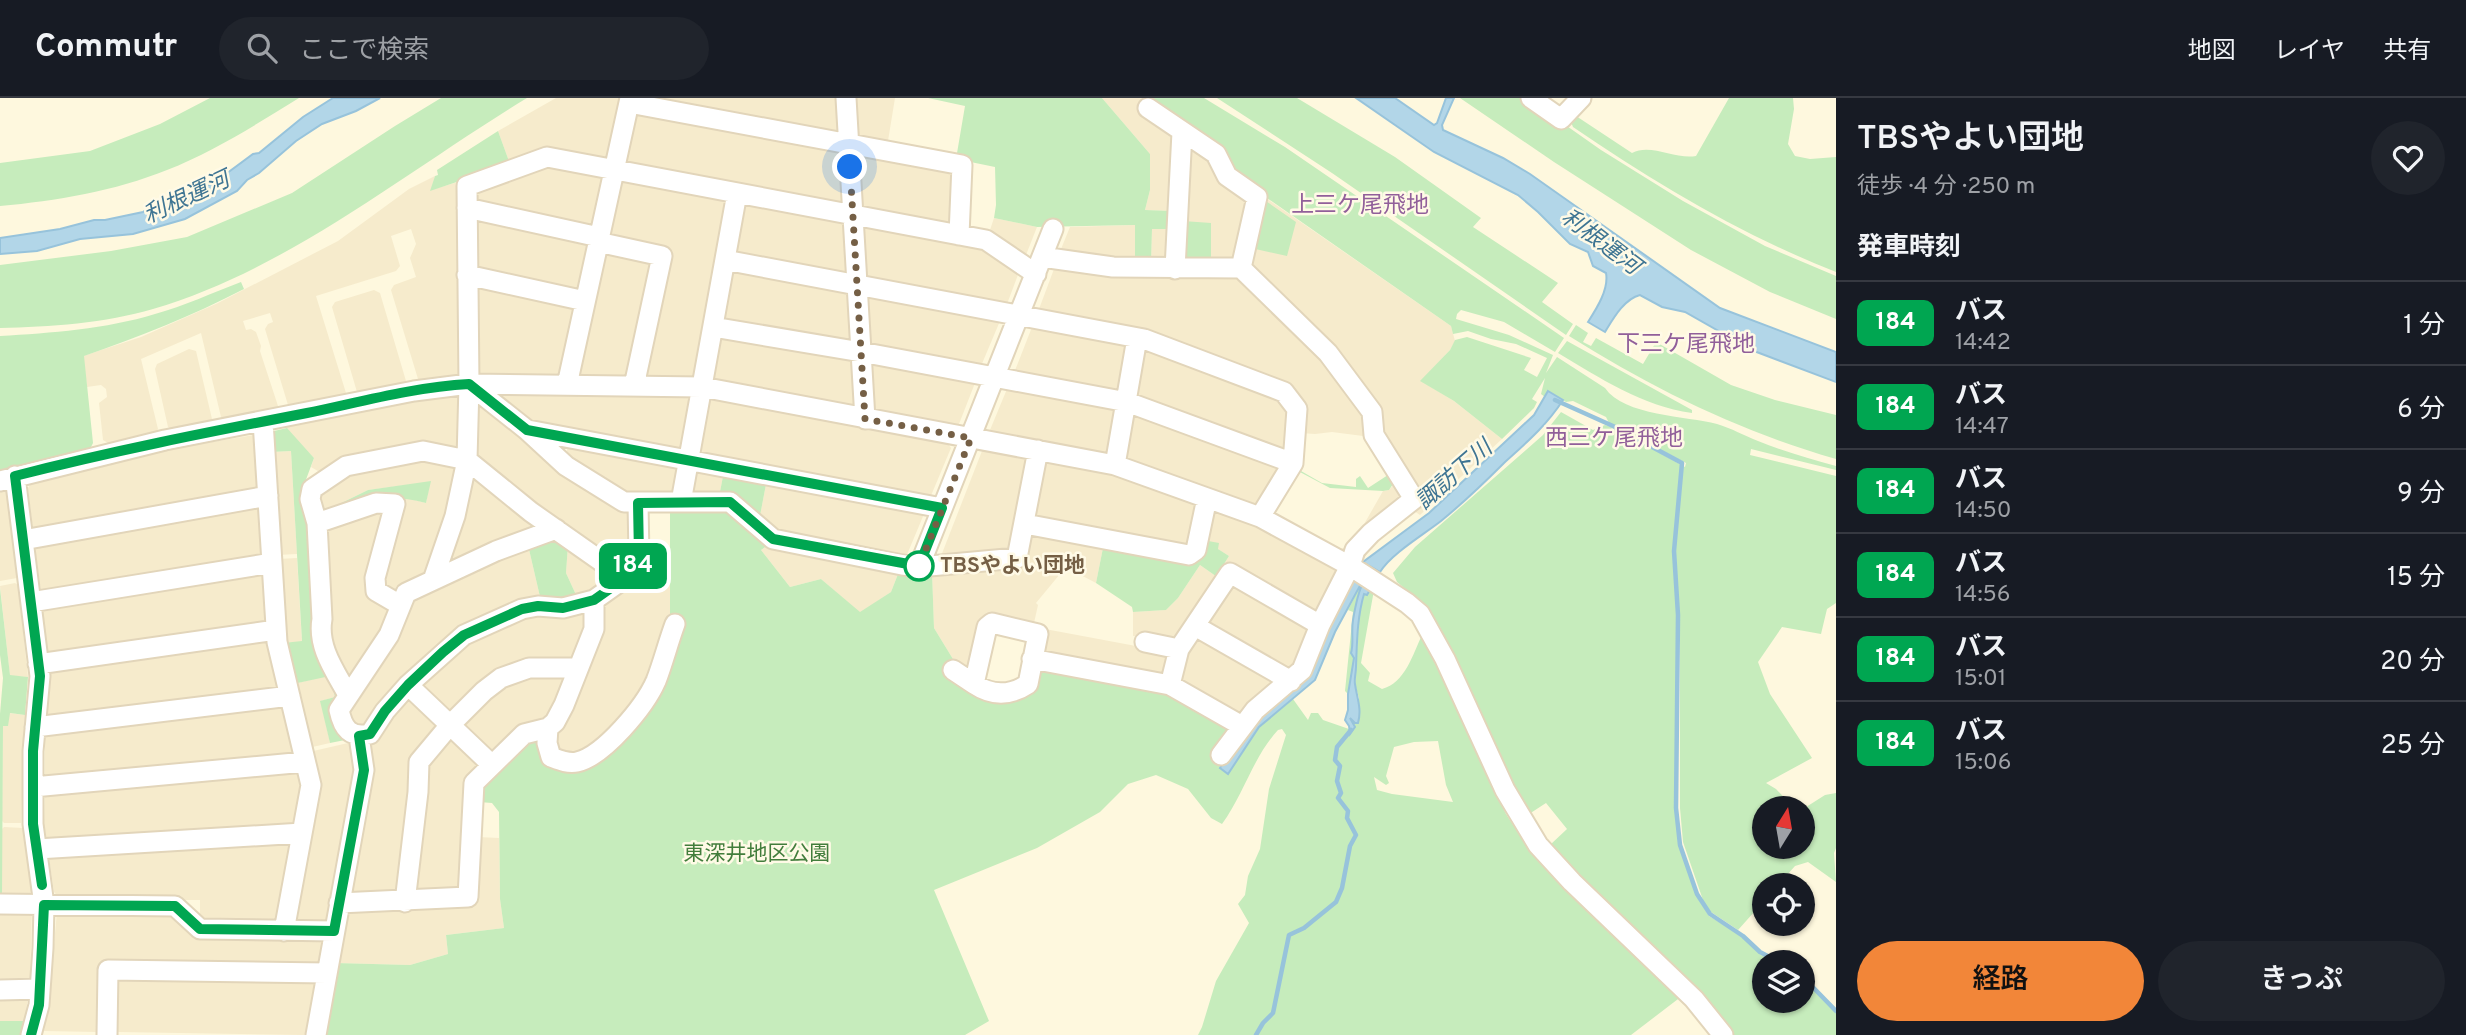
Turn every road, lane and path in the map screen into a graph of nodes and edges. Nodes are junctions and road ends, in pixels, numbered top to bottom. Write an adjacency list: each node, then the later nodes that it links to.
1 (846, 98): 7 (street)
2 (1531, 98): 3 (street)
3 (1581, 98)
4 (629, 101): 7 (street); 8 (street)
5 (1148, 108): 6 (street)
6 (1182, 132): 17 (street); 18 (street)
7 (849, 144): 11 (street); 13 (street)
8 (614, 170): 9 (street); 10 (street); 14 (street)
9 (737, 193): 11 (street); 15 (street)
10 (467, 208): 14 (street); 19 (street)
11 (853, 214): 13 (street); 20 (street)
12 (1052, 229): 16 (street)
13 (959, 234): 16 (street)
14 (598, 240): 21 (street); 29 (street)
15 (725, 260): 20 (street); 23 (street)
16 (1039, 265): 18 (street); 22 (street)
17 (1241, 268): 18 (street); 54 (street)
18 (1175, 269)
19 (467, 275): 21 (street); 27 (street)
20 (857, 285): 22 (street); 25 (street)
21 (585, 300): 28 (street)
22 (1020, 315): 24 (street); 26 (street)
23 (713, 327): 25 (street); 30 (street)
24 (1137, 338): 31 (street); 39 (street)
25 (861, 352): 26 (street); 32 (street)
26 (995, 378): 31 (street); 35 (street)
27 (469, 384): 28 (street); 33 (street); 34 (street); 37 (street)
28 (567, 385): 29 (street)
29 (634, 386): 30 (street)
30 (702, 387): 32 (street); 38 (street)
31 (1126, 402): 39 (street); 40 (street)
32 (865, 419): 35 (street)
33 (263, 421): 41 (street); 42 (street)
34 (527, 430): 38 (street); 45 (street)
35 (971, 438): 36 (street); 46 (street)
36 (1038, 450): 40 (street); 49 (street)
37 (467, 460): 48 (street); 50 (street); 56 (street)
38 (688, 460): 44 (street); 46 (street)
39 (1293, 463): 47 (street)
40 (1115, 465): 43 (street)
41 (8, 478): 51 (street)
42 (268, 496): 51 (street); 52 (street)
43 (1207, 498): 47 (street); 49 (street)
44 (681, 502): 45 (street); 53 (street)
45 (638, 503): 55 (street)
46 (942, 508): 53 (street)
47 (1259, 517): 54 (street)
48 (317, 523): 59 (street); 74 (street)
49 (1025, 524): 53 (street)
50 (556, 529): 55 (street); 56 (street)
51 (23, 540): 58 (street)
52 (272, 563): 58 (street); 63 (street)
53 (919, 566)
54 (1350, 566): 61 (street); 99 (street)
55 (625, 578): 57 (street)
56 (433, 580): 59 (street)
57 (594, 600): 68 (street); 72 (street)
58 (31, 602): 67 (street)
59 (400, 605): 74 (street)
60 (675, 624): 79 (street)
61 (1320, 625): 62 (street); 70 (street)
62 (1195, 626): 65 (street); 70 (street)
63 (276, 630): 67 (street); 75 (street)
64 (1145, 642): 65 (street)
65 (1179, 649): 73 (street)
66 (1032, 659): 71 (street); 71 (street); 73 (street)
67 (38, 664): 78 (street)
68 (578, 668): 76 (street); 79 (street)
69 (953, 670): 71 (street)
70 (1291, 681): 77 (street)
71 (974, 684)
72 (408, 685): 76 (street); 80 (street)
73 (1170, 685): 77 (street)
74 (348, 695): 80 (street)
75 (290, 696): 78 (street); 82 (street)
76 (450, 725): 83 (street); 87 (street)
77 (1242, 726): 81 (street)
78 (35, 727): 84 (street)
79 (548, 728): 83 (street)
80 (359, 736): 88 (street)
81 (1220, 755)
82 (305, 762): 84 (street); 85 (street)
83 (492, 765): 87 (street)
84 (33, 787): 86 (street)
85 (302, 833): 86 (street); 91 (street)
86 (37, 849): 90 (street)
87 (405, 902): 88 (street)
88 (339, 903): 92 (street)
89 (0, 904): 90 (street)
90 (44, 905): 91 (street); 94 (street)
91 (284, 931): 92 (street)
92 (334, 931): 93 (street)
93 (327, 973): 97 (street); 98 (street)
94 (40, 989): 95 (street); 96 (street)
95 (0, 990)
96 (31, 1035)
97 (107, 1035)
98 (316, 1035)
99 (1723, 1035)

